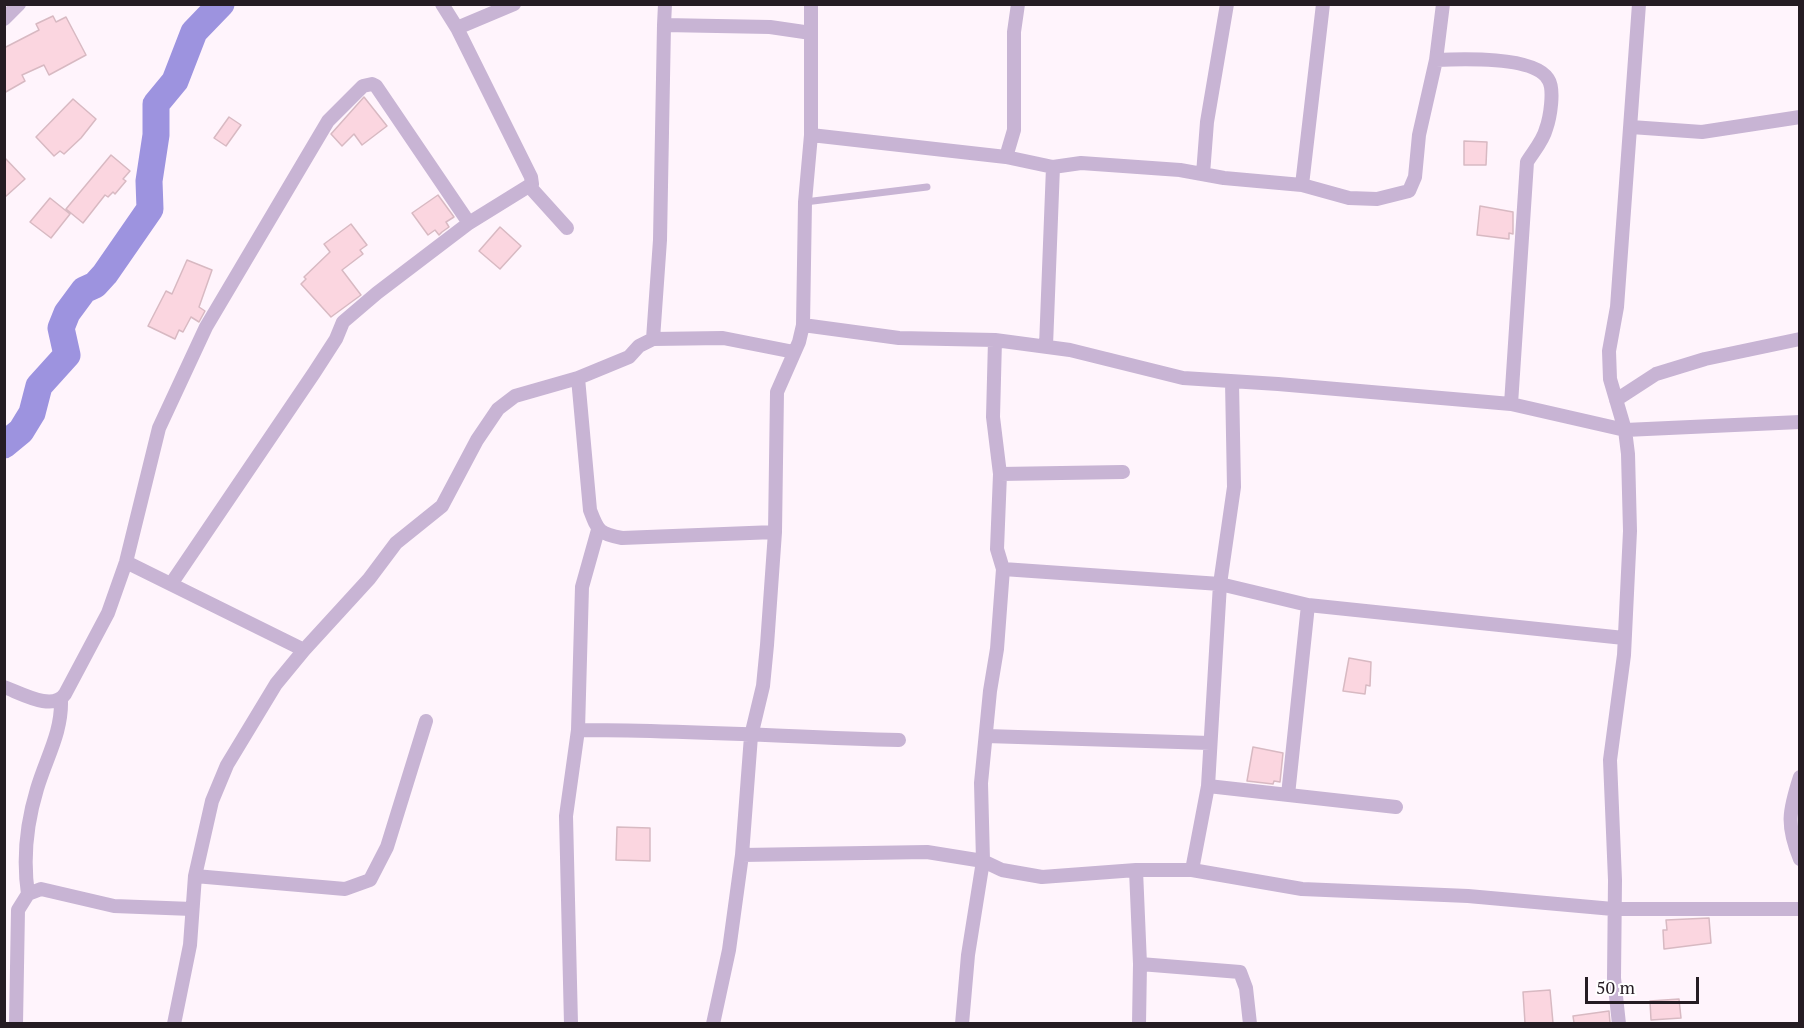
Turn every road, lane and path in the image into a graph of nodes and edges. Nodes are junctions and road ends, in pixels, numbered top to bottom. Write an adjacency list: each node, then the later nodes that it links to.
1 (19, 4): 11 (street)
2 (442, 4): 13 (street)
3 (514, 4): 13 (street)
4 (665, 4): 12 (street)
5 (811, 4): 14 (street)
6 (1018, 4): 19 (street)
7 (1227, 4): 21 (street)
8 (1323, 4): 22 (street)
9 (1443, 4): 15 (street)
10 (1639, 4): 17 (street)
11 (4, 19)
12 (664, 25): 14 (street); 29 (street)
13 (457, 28): 23 (street)
14 (811, 33): 18 (street)
15 (1436, 60): 22 (street); 37 (street)
16 (1800, 117): 17 (street)
17 (1631, 127): 36 (street)
18 (811, 135): 19 (street); 25 (street)
19 (1006, 157): 20 (street)
20 (1053, 167): 21 (street); 32 (street)
21 (1203, 174): 22 (street)
22 (1302, 185)
23 (530, 187): 26 (street); 27 (street)
24 (927, 187): 25 (lane)
25 (806, 202): 28 (street)
26 (469, 223): 44 (street); 46 (street)
27 (567, 228)
28 (803, 325): 31 (street); 33 (street)
29 (653, 339): 33 (street); 34 (street)
30 (1800, 339): 36 (street)
31 (995, 340): 32 (street); 41 (street)
32 (1046, 346): 35 (street)
33 (794, 351): 43 (street)
34 (578, 378): 42 (street); 50 (street)
35 (1232, 382): 37 (street); 47 (street)
36 (1616, 400): 39 (street)
37 (1511, 404): 39 (street)
38 (1800, 422): 39 (street)
39 (1625, 430): 49 (street)
40 (1123, 472): 41 (street)
41 (1000, 474): 45 (street)
42 (598, 530): 43 (street); 54 (street)
43 (775, 532): 55 (street)
44 (126, 562): 46 (street); 52 (street)
45 (1003, 569): 47 (street); 56 (street)
46 (171, 584): 50 (street)
47 (1220, 584): 48 (street); 58 (street)
48 (1308, 605): 49 (street); 61 (street)
49 (1624, 638): 71 (street)
50 (304, 650): 68 (street)
51 (4, 687): 52 (street)
52 (61, 700): 69 (street)
53 (426, 721): 68 (street)
54 (578, 730): 55 (street); 76 (street)
55 (751, 736): 57 (street); 63 (street)
56 (986, 736): 58 (street); 65 (street)
57 (900, 740)
58 (1210, 743): 60 (street)
59 (1800, 777): 64 (street)
60 (1208, 786): 61 (street); 67 (street)
61 (1288, 795): 62 (street)
62 (1396, 807)
63 (742, 855): 65 (street); 77 (street)
64 (1800, 859)
65 (983, 861): 66 (street); 78 (street)
66 (1136, 870): 67 (street); 73 (street)
67 (1192, 870): 71 (street)
68 (195, 876): 70 (street)
69 (28, 894): 70 (street); 74 (street)
70 (192, 909): 75 (street)
71 (1613, 909): 72 (street); 81 (street)
72 (1800, 909)
73 (1140, 964): 79 (street); 80 (street)
74 (16, 1023)
75 (174, 1023)
76 (571, 1023)
77 (713, 1023)
78 (962, 1023)
79 (1139, 1023)
80 (1250, 1023)
81 (1619, 1023)

